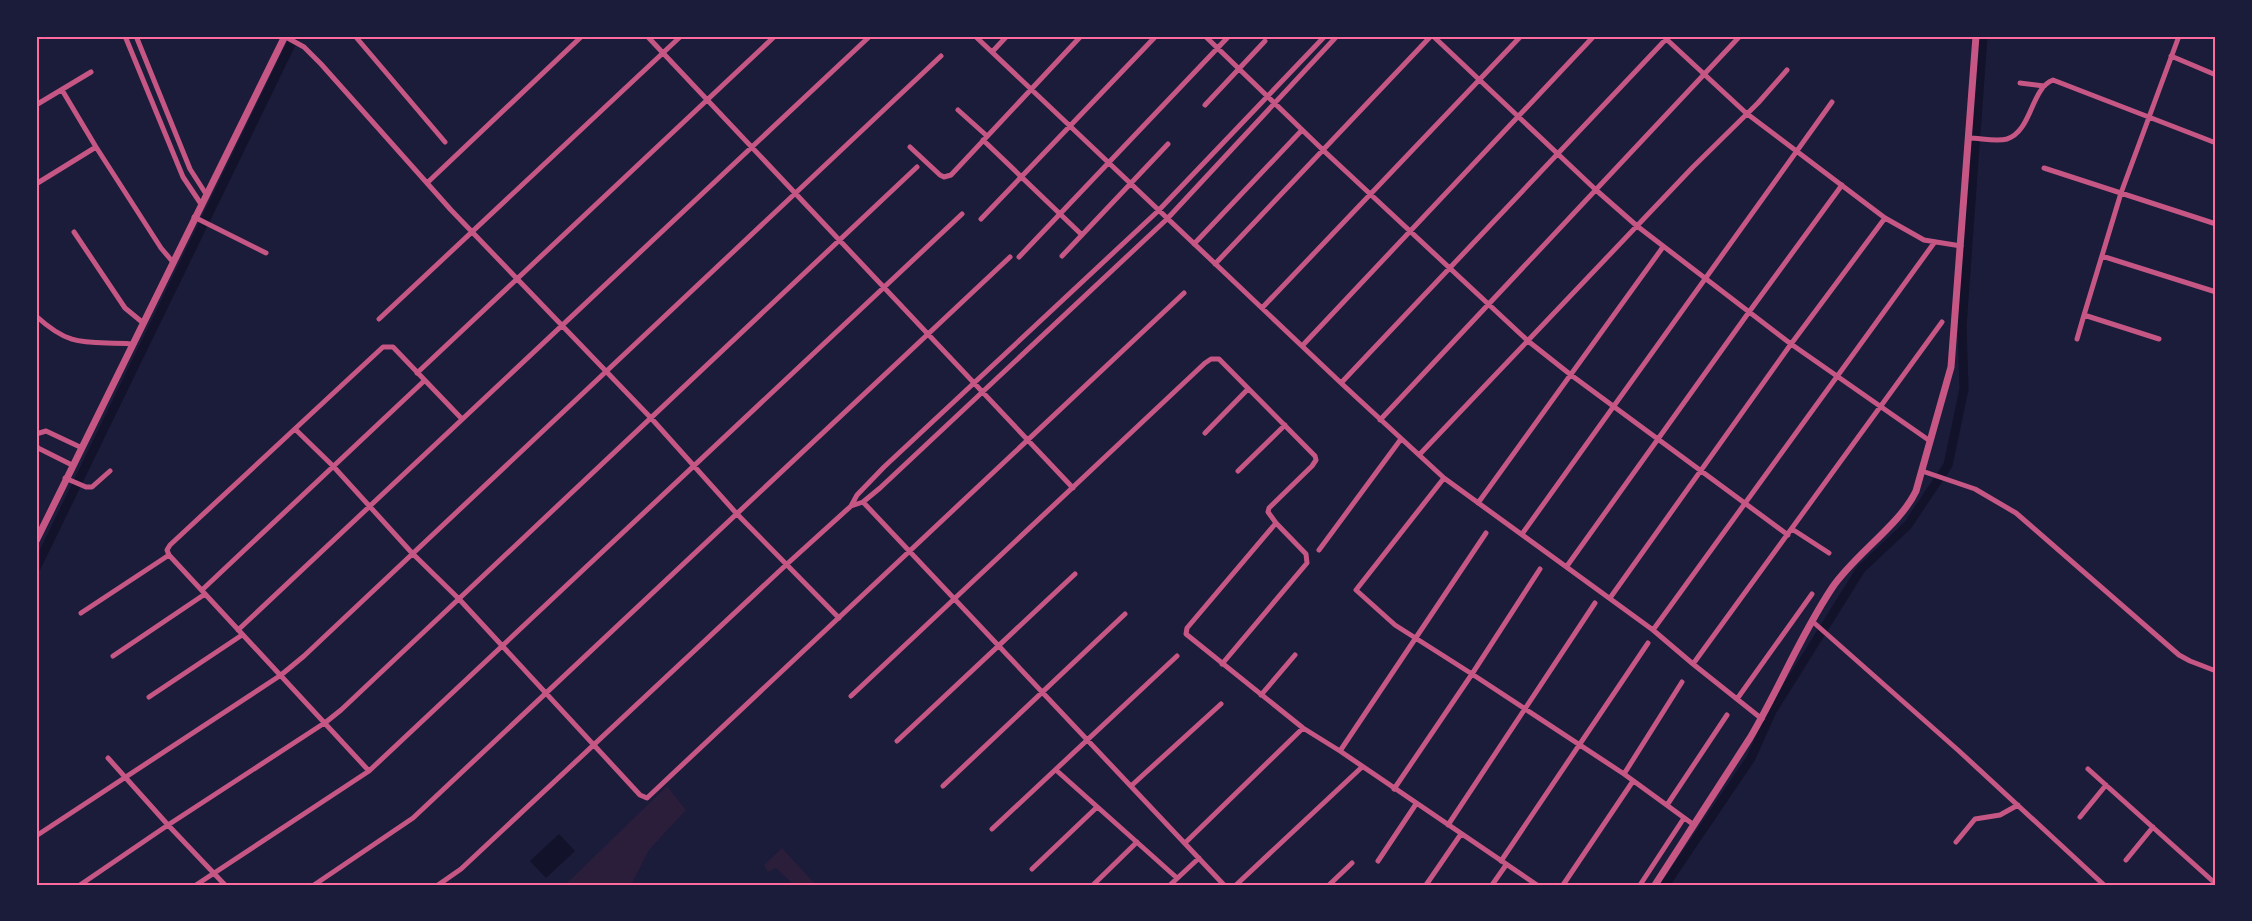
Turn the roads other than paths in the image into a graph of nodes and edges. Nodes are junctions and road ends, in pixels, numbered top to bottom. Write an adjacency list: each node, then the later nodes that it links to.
1 (125, 36): 38 (street)
2 (136, 36): 36 (street)
3 (355, 36): 57 (street)
4 (582, 36): 70 (street)
5 (647, 36): 28 (street)
6 (681, 36): 28 (street)
7 (775, 36): 44 (street)
8 (870, 36): 60 (street)
9 (975, 36): 27 (street)
10 (1007, 36): 27 (street)
11 (1081, 36): 41 (street)
12 (1156, 36): 53 (street)
13 (1205, 36): 26 (street)
14 (1229, 36): 26 (street)
15 (1325, 36): 43 (street)
16 (1337, 36): 46 (street)
17 (1432, 36): 37 (street); 63 (street)
18 (1521, 36): 37 (street)
19 (1594, 36): 52 (street)
20 (1740, 36): 35 (street)
21 (1976, 36): 56 (street)
22 (2180, 36): 30 (street)
23 (287, 37): 70 (street); 75 (street)
24 (1666, 37): 35 (street); 65 (street)
25 (1266, 41): 31 (street)
26 (1218, 48): 31 (street); 66 (street)
27 (992, 52): 41 (street)
28 (663, 53): 44 (street); 90 (street)
29 (941, 56): 76 (street)
30 (2171, 56): 34 (street); 51 (street)
31 (1239, 69): 43 (street); 48 (street)
32 (1787, 70): 50 (street)
33 (91, 72): 42 (street)
34 (2216, 75)
35 (1705, 76): 50 (street); 74 (street)
36 (153, 78): 38 (street); 75 (street)
37 (1479, 80): 52 (street); 77 (street)
38 (144, 82): 79 (street)
39 (2020, 83): 40 (street)
40 (2044, 86): 51 (street); 56 (street)
41 (1031, 89): 53 (street); 55 (street)
42 (62, 90): 47 (street); 61 (street)
43 (1268, 96): 46 (street); 80 (street)
44 (708, 100): 60 (street); 106 (street)
45 (1832, 102): 64 (street)
46 (1275, 103): 54 (street); 86 (street)
47 (36, 105)
48 (1205, 105)
49 (958, 110): 55 (street)
50 (1746, 113): 64 (street); 88 (street)
51 (2148, 116): 59 (street); 78 (street)
52 (1518, 117): 65 (street); 89 (street)
53 (1070, 126): 66 (street); 69 (street)
54 (1302, 130): 63 (street); 95 (street)
55 (985, 138): 62 (street); 69 (street)
56 (1972, 138): 96 (street)
57 (445, 142)
58 (1168, 144): 72 (street)
59 (2216, 144)
60 (752, 146): 76 (street); 119 (street)
61 (96, 147): 71 (street); 103 (street)
62 (910, 147)
63 (1324, 151): 77 (street); 104 (street)
64 (1797, 152): 73 (street); 107 (street)
65 (1556, 153): 74 (street); 105 (street)
66 (1108, 163): 72 (street); 82 (street)
67 (917, 167): 93 (street)
68 (2044, 168): 78 (street)
69 (1020, 177): 82 (street); 85 (street)
70 (427, 183): 90 (street)
71 (36, 184)
72 (1131, 184): 80 (street); 92 (street)
73 (1842, 185): 84 (street); 113 (street)
74 (1596, 190): 88 (street); 111 (street)
75 (206, 194): 79 (street)
76 (795, 194): 93 (street); 127 (street)
77 (1371, 194): 89 (street); 112 (street)
78 (2121, 194): 87 (street); 100 (street)
79 (201, 204): 83 (street)
80 (1158, 211): 86 (street); 133 (street)
81 (962, 214): 108 (street)
82 (1060, 214): 92 (street); 102 (street)
83 (198, 218): 98 (street); 103 (street)
84 (1885, 218): 94 (street); 124 (street)
85 (981, 219)
86 (1167, 219): 95 (street); 135 (street)
87 (2216, 224)
88 (1637, 226): 97 (street); 123 (street)
89 (1410, 230): 105 (street); 126 (street)
90 (473, 231): 106 (street); 116 (street)
91 (74, 232): 117 (street)
92 (1082, 235): 99 (street)
93 (840, 241): 108 (street); 138 (street)
94 (1934, 243): 96 (street); 130 (street)
95 (1194, 244): 104 (street)
96 (1961, 246): 148 (street)
97 (1663, 247): 107 (street); 129 (street)
98 (266, 253)
99 (1062, 256)
100 (2102, 256): 109 (street); 114 (street)
101 (1010, 257): 120 (street)
102 (1019, 257)
103 (172, 261): 117 (street)
104 (1215, 264): 112 (street)
105 (1449, 268): 111 (street); 132 (street)
106 (518, 277): 119 (street); 128 (street)
107 (1706, 279): 113 (street); 137 (street)
108 (884, 288): 120 (street); 153 (street)
109 (2216, 292)
110 (1184, 293): 147 (street)
111 (1489, 304): 123 (street); 140 (street)
112 (1262, 308): 126 (street)
113 (1749, 312): 124 (street); 146 (street)
114 (2084, 315): 121 (street); 122 (street)
115 (36, 316): 125 (street)
116 (379, 319)
117 (142, 322): 125 (street)
118 (1942, 322): 136 (street)
119 (562, 324): 127 (street); 139 (street)
120 (928, 335): 133 (street); 168 (street)
121 (2077, 339)
122 (2159, 339)
123 (1528, 341): 129 (street); 151 (street)
124 (1791, 344): 130 (street); 155 (street)
125 (131, 345): 150 (street)
126 (1302, 346): 132 (street)
127 (606, 372): 138 (street); 178 (street)
128 (417, 373): 131 (street); 142 (street)
129 (1571, 375): 137 (street); 164 (street)
130 (1836, 377): 136 (street); 165 (street)
131 (424, 381): 139 (street); 154 (street)
132 (1341, 382): 140 (street)
133 (974, 383): 135 (street); 162 (street)
134 (1248, 389): 141 (street); 143 (street); 161 (street)
135 (982, 391): 147 (street); 163 (street)
136 (1880, 406): 148 (street); 170 (street)
137 (1614, 407): 146 (street); 172 (street)
138 (651, 418): 153 (street); 188 (street)
139 (462, 419): 166 (street)
140 (1380, 420): 145 (street)
141 (1285, 425): 157 (street); 169 (street)
142 (295, 429): 154 (street); 179 (street)
143 (1205, 433)
144 (36, 434): 150 (street)
145 (1401, 439): 151 (street); 175 (street)
146 (1657, 439): 155 (street); 181 (street)
147 (1029, 441): 161 (street); 176 (street)
148 (1930, 441): 158 (street)
149 (36, 445): 152 (street)
150 (80, 447): 152 (street)
151 (1419, 455): 159 (street)
152 (72, 465): 160 (street)
153 (694, 465): 168 (street); 199 (street)
154 (333, 466): 166 (street); 184 (street)
155 (1702, 470): 165 (street); 187 (street)
156 (110, 471): 160 (street)
157 (1238, 471)
158 (1922, 471): 193 (street); 205 (street)
159 (1444, 477): 164 (street); 196 (street)
160 (65, 478): 174 (street)
161 (1073, 488): 186 (street)
162 (857, 495): 163 (street); 167 (street)
163 (864, 502): 167 (street); 176 (street)
164 (1478, 502): 172 (street)
165 (1744, 503): 173 (street); 194 (street)
166 (370, 506): 178 (street); 195 (street)
167 (852, 507): 180 (street)
168 (737, 514): 180 (street); 210 (street)
169 (1276, 523): 203 (street); 203 (street)
170 (1792, 529): 173 (street); 177 (street)
171 (1486, 533): 196 (street)
172 (1522, 534): 181 (street)
173 (1788, 535): 204 (street)
174 (36, 541)
175 (1319, 550)
176 (910, 552): 186 (street); 192 (street)
177 (1829, 553)
178 (412, 554): 188 (street); 207 (street)
179 (169, 555): 184 (street); 190 (street)
180 (787, 564): 192 (street); 223 (street)
181 (1567, 566): 187 (street)
182 (1540, 569): 206 (street)
183 (1075, 574): 198 (street)
184 (204, 592): 195 (street); 201 (street)
185 (1812, 594): 214 (street)
186 (955, 598): 198 (street); 212 (street)
187 (1610, 598): 194 (street)
188 (459, 599): 199 (street); 219 (street)
189 (1595, 603): 216 (street)
190 (81, 613)
191 (1125, 615): 209 (street)
192 (839, 618): 223 (street)
193 (1815, 623): 218 (street); 240 (street)
194 (1653, 630): 204 (street)
195 (240, 633): 207 (street); 213 (street)
196 (1415, 638): 206 (street); 225 (street)
197 (1648, 643): 224 (street)
198 (1000, 645): 209 (street); 222 (street)
199 (503, 646): 210 (street); 230 (street)
200 (1295, 655): 211 (street)
201 (113, 656)
202 (1177, 656): 221 (street)
203 (1222, 664): 211 (street)
204 (1693, 664): 214 (street)
205 (2216, 671)
206 (1472, 674): 216 (street); 237 (street)
207 (281, 675): 219 (street); 232 (street)
208 (1682, 682): 231 (street)
209 (1043, 692): 221 (street); 235 (street)
210 (546, 694): 223 (street); 266 (street)
211 (1261, 695): 220 (street)
212 (851, 696)
213 (149, 697)
214 (1737, 699): 218 (street)
215 (1221, 704): 236 (street)
216 (1526, 709): 224 (street); 245 (street)
217 (1727, 715): 239 (street)
218 (1762, 719): 246 (street)
219 (326, 722): 230 (street); 244 (street)
220 (1303, 728): 225 (street); 253 (street)
221 (1088, 740): 229 (street); 236 (street)
222 (897, 741)
223 (594, 745): 267 (street)
224 (1578, 746): 231 (street); 258 (street)
225 (1340, 751): 227 (street)
226 (108, 758): 232 (street)
227 (1362, 767): 237 (street); 271 (street)
228 (2088, 769): 234 (street)
229 (1056, 770): 241 (street); 248 (street)
230 (369, 771): 260 (street)
231 (1624, 774): 233 (street)
232 (126, 777): 244 (street); 250 (street)
233 (1633, 781): 239 (street); 276 (street)
234 (2106, 785): 242 (street); 247 (street)
235 (943, 786)
236 (1131, 786): 253 (street)
237 (1394, 789): 238 (street)
238 (1416, 804): 245 (street); 256 (street)
239 (1667, 805): 243 (street)
240 (2018, 805): 252 (street); 279 (street)
241 (1096, 808): 251 (street); 259 (street)
242 (2080, 817)
243 (1684, 818): 246 (street); 277 (street)
244 (168, 825): 260 (street); 263 (street)
245 (1448, 825): 249 (street)
246 (1694, 825): 278 (street)
247 (2153, 827): 255 (street); 262 (street)
248 (992, 829)
249 (1461, 834): 258 (street); 273 (street)
250 (36, 836)
251 (1137, 842): 261 (street); 268 (street)
252 (1956, 842)
253 (1185, 843): 254 (street)
254 (1199, 858): 261 (street); 270 (street)
255 (2126, 860)
256 (1378, 861)
257 (1352, 863): 272 (street)
258 (1504, 863): 274 (street); 275 (street)
259 (1032, 869)
260 (214, 873): 264 (street); 265 (street)
261 (1177, 878): 269 (street)
262 (2212, 883)
263 (80, 885)
264 (196, 885)
265 (225, 885)
266 (314, 885)
267 (438, 885)
268 (1093, 885)
269 (1170, 885)
270 (1224, 885)
271 (1236, 885)
272 (1329, 885)
273 (1426, 885)
274 (1492, 885)
275 (1537, 885)
276 (1563, 885)
277 (1640, 885)
278 (1655, 885)
279 (2104, 885)

